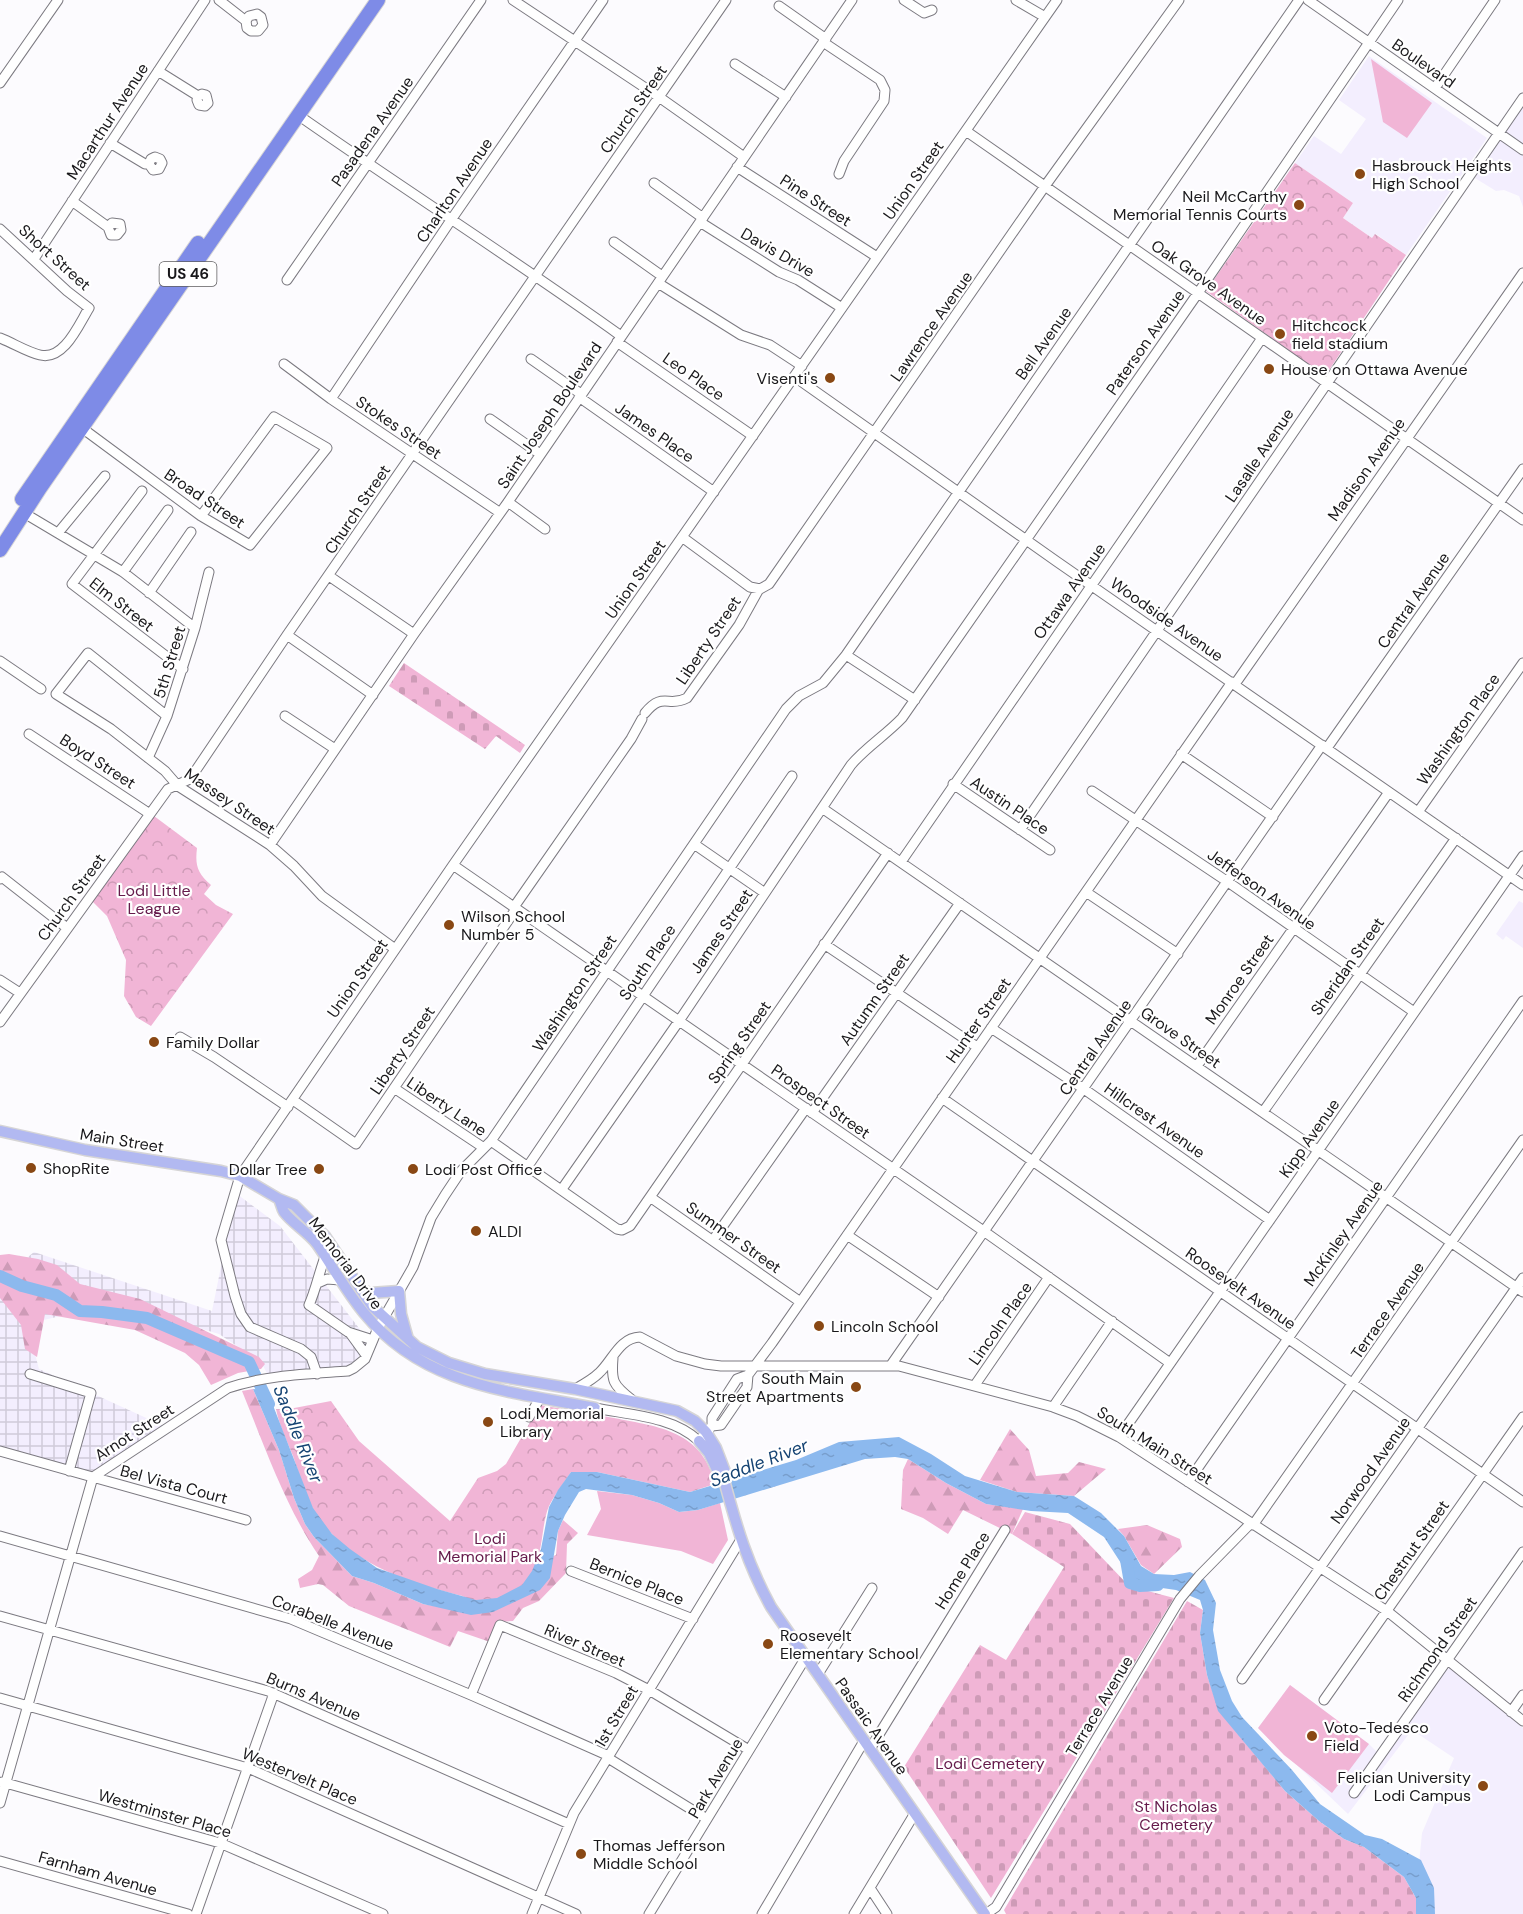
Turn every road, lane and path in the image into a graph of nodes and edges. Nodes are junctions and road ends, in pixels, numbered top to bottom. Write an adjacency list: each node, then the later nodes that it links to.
1 (58, 0): 28 (street)
2 (205, 0): 27 (street, Macarthur Avenue)
3 (219, 0): 22 (street)
4 (367, 0): 92 (highway, US 46)
5 (378, 0): 34 (highway, US 46)
6 (481, 0): 41 (street, Pasadena Avenue)
7 (513, 0): 23 (street)
8 (603, 0): 23 (street, Charlton Avenue)
9 (726, 0): 31 (street, Church Street)
10 (852, 0): 24 (street, Saint Joseph Boulevard)
11 (904, 0): 20 (street)
12 (1016, 0): 21 (street)
13 (1057, 0): 21 (street, Union Street)
14 (1179, 0): 45 (street, Lawrence Avenue)
15 (1299, 0): 52 (street, Bell Avenue)
16 (1308, 0): 25 (street, Boulevard)
17 (1398, 0): 25 (street, Paterson Avenue)
18 (1495, 0): 29 (street)
19 (779, 6): 24 (street)
20 (933, 10)
21 (1045, 17): 35 (street, Union Street)
22 (246, 21)
23 (576, 40): 31 (street); 47 (street, Charlton Avenue)
24 (825, 40): 32 (street, Saint Joseph Boulevard); 43 (street)
25 (1369, 42): 29 (street, Boulevard); 59 (street, Paterson Avenue)
26 (735, 64): 32 (street)
27 (158, 71): 30 (street); 37 (street, Macarthur Avenue)
28 (0, 82)
29 (1435, 88): 36 (street, Boulevard)
30 (198, 96)
31 (659, 97): 39 (street); 56 (street, Church Street)
32 (786, 97): 39 (street, Saint Joseph Boulevard)
33 (1523, 98): 36 (street, Lasalle Avenue)
34 (298, 115): 41 (street, Leo Place); 72 (highway, US 46)
35 (966, 131): 45 (street, Oak Grove Avenue); 53 (street, Union Street)
36 (1499, 133): 38 (street, Boulevard); 68 (street, Lasalle Avenue)
37 (110, 142): 40 (street); 46 (street, Macarthur Avenue)
38 (1523, 150)
39 (744, 157): 42 (street, Saint Joseph Boulevard)
40 (149, 164)
41 (367, 164): 47 (street, Leo Place); 58 (street, Pasadena Avenue)
42 (737, 167): 48 (street, Saint Joseph Boulevard); 53 (street, Pine Street)
43 (839, 174)
44 (654, 183): 48 (street, Davis Drive)
45 (1045, 186): 52 (street, Oak Grove Avenue); 73 (street, Lawrence Avenue)
46 (72, 201): 49 (street); 54 (street, Macarthur Avenue)
47 (451, 220): 56 (street, Leo Place); 70 (street, Charlton Avenue)
48 (701, 220): 57 (street, Saint Joseph Boulevard); 60 (street, Davis Drive)
49 (108, 227)
50 (0, 228): 54 (street, Short Street)
51 (614, 242): 57 (street)
52 (1129, 245): 59 (street, Oak Grove Avenue); 82 (street, Bell Avenue)
53 (878, 257): 60 (street, Union Street)
54 (34, 259): 61 (street, Short Street)
55 (1523, 273): 75 (street, Madison Avenue)
56 (536, 275): 63 (street, Leo Place); 77 (street, Church Street)
57 (660, 279): 63 (street, Saint Joseph Boulevard); 66 (street)
58 (287, 280)
59 (1198, 293): 62 (street, Oak Grove Avenue); 95 (street, Paterson Avenue)
60 (842, 308): 66 (street, Union Street)
61 (0, 338)
62 (1262, 338): 68 (street, Oak Grove Avenue); 101 (street, Ottawa Avenue)
63 (619, 339): 69 (street, Saint Joseph Boulevard); 74 (street, Leo Place)
64 (531, 359): 69 (street, James Place)
65 (284, 364): 70 (street, Stokes Street)
66 (802, 366): 67 (street, Union Street)
67 (795, 377): 73 (street, Woodside Avenue); 74 (street, Union Street)
68 (1327, 383): 75 (street, Oak Grove Avenue); 105 (street, Lasalle Avenue)
69 (580, 395): 76 (street, Saint Joseph Boulevard); 81 (street, James Place)
70 (331, 399): 77 (street, Stokes Street)
71 (490, 418): 76 (street)
72 (82, 428): 87 (highway, US 46); 88 (street, Broad Street)
73 (875, 434): 82 (street, Woodside Avenue); 102 (street, Lawrence Avenue)
74 (753, 436): 81 (street, Union Street)
75 (1406, 438): 84 (street, Oak Grove Avenue); 112 (street, Madison Avenue)
76 (540, 453): 83 (street, Saint Joseph Boulevard)
77 (412, 454): 86 (street, Stokes Street); 100 (street, Church Street)
78 (1523, 468): 84 (street, Central Avenue)
79 (105, 476): 93 (street)
80 (142, 490): 97 (street)
81 (714, 492): 94 (street, Union Street)
82 (957, 492): 95 (street, Woodside Avenue); 108 (street, Bell Avenue)
83 (508, 502): 86 (street, Saint Joseph Boulevard); 90 (street)
84 (1499, 503): 89 (street, Oak Grove Avenue); 120 (street, Central Avenue)
85 (168, 510): 98 (street)
86 (499, 512): 106 (street, Saint Joseph Boulevard)
87 (24, 513): 93 (street); 96 (highway, US 46)
88 (201, 516): 88 (street, Broad Street)
89 (1523, 520)
90 (546, 529)
91 (191, 532): 103 (street)
92 (0, 533)
93 (58, 533): 97 (street)
94 (682, 537): 102 (street); 142 (street, Union Street)
95 (1026, 540): 101 (street, Woodside Avenue); 116 (street, Paterson Avenue)
96 (0, 549)
97 (94, 555): 98 (street); 111 (street, Elm Street)
98 (123, 572): 103 (street)
99 (209, 573): 104 (street, 5th Street)
100 (329, 576): 106 (street); 107 (street, Church Street)
101 (1091, 585): 105 (street, Woodside Avenue); 125 (street, Ottawa Avenue)
102 (759, 589): 151 (street, Liberty Street)
103 (149, 593): 104 (street)
104 (195, 628): 111 (street, 5th Street)
105 (1157, 630): 112 (street, Woodside Avenue); 134 (street, Lasalle Avenue)
106 (414, 634): 115 (street, Saint Joseph Boulevard)
107 (287, 635): 115 (street); 126 (street, Church Street)
108 (846, 655): 114 (street, Bell Avenue); 116 (street)
109 (0, 661): 113 (street)
110 (1523, 663): 130 (street, Washington Place)
111 (183, 669): 117 (street, 5th Street)
112 (1233, 683): 120 (street, Woodside Avenue); 122 (street, Hunter Street)
113 (41, 689)
114 (804, 694): 136 (street, Washington Street)
115 (373, 695): 121 (street, Saint Joseph Boulevard)
116 (915, 700): 129 (street, James Street)
117 (167, 716): 123 (street, 5th Street); 123 (street, Massey Street)
118 (285, 716): 121 (street)
119 (30, 734): 131 (street, Boyd Street)
120 (1325, 747): 128 (street, Woodside Avenue); 132 (street, Central Avenue)
121 (335, 749): 137 (street, Saint Joseph Boulevard)
122 (1181, 754): 132 (street); 133 (street, Hunter Street)
123 (148, 758): 126 (street, Massey Street)
124 (792, 776): 143 (street, South Place)
125 (953, 784): 134 (street, Austin Place); 141 (street, Ottawa Avenue)
126 (178, 786): 131 (street, Church Street); 137 (street, Massey Street)
127 (1092, 791): 133 (street, Jefferson Avenue)
128 (1389, 792): 130 (street, Woodside Avenue); 153 (street, Monroe Street)
129 (822, 808): 139 (street, Grove Street); 149 (street, James Street)
130 (1419, 812): 135 (street, Woodside Avenue)
131 (150, 814): 152 (street, Church Street)
132 (1273, 817): 146 (street, Central Avenue)
133 (1135, 820): 146 (street, Jefferson Avenue); 148 (street, Hunter Street)
134 (1020, 830): 138 (street, Austin Place)
135 (1455, 838): 144 (street, Woodside Avenue); 159 (street, Sheridan Street)
136 (694, 844): 143 (street); 158 (street, Washington Street)
137 (270, 845): 155 (street, Massey Street)
138 (1050, 850)
139 (888, 853): 141 (street, Grove Street); 154 (street, Spring Street)
140 (1523, 856): 144 (street, Kipp Avenue)
141 (901, 862): 150 (street, Grove Street)
142 (453, 865): 151 (street, Prospect Street); 155 (street, Union Street)
143 (729, 868): 149 (street); 163 (street, South Place)
144 (1509, 875): 147 (street, Woodside Avenue); 165 (street, Kipp Avenue)
145 (0, 879): 152 (street)
146 (1228, 882): 153 (street, Jefferson Avenue); 156 (street, Central Avenue)
147 (1523, 885)
148 (1086, 892): 156 (street); 157 (street, Hunter Street)
149 (765, 893): 166 (street, James Street)
150 (960, 903): 157 (street, Grove Street); 162 (street, Autumn Street)
151 (515, 908): 158 (street, Prospect Street); 174 (street, Liberty Street)
152 (68, 928): 161 (street, Church Street)
153 (1294, 928): 159 (street, Jefferson Avenue); 173 (street, Monroe Street)
154 (824, 944): 162 (street); 172 (street, Spring Street)
155 (395, 949): 177 (street, Union Street)
156 (1178, 954): 167 (street, Central Avenue)
157 (1040, 958): 167 (street, Grove Street); 169 (street, Hunter Street)
158 (607, 971): 163 (street, Prospect Street); 182 (street, Washington Street)
159 (1360, 975): 165 (street, Jefferson Avenue); 179 (street, Sheridan Street)
160 (0, 980): 161 (street)
161 (20, 993): 168 (street, Church Street)
162 (897, 993): 171 (street); 178 (street, Autumn Street)
163 (642, 996): 166 (street, Prospect Street); 185 (street, South Place)
164 (1523, 1001): 190 (street, McKinley Avenue)
165 (1414, 1012): 183 (street, Kipp Avenue)
166 (679, 1021): 172 (street, Prospect Street); 188 (street, James Street)
167 (1131, 1021): 173 (street, Grove Street); 175 (street, Central Avenue)
168 (0, 1022)
169 (991, 1028): 171 (street, Hunter Street); 175 (street, Hillcrest Avenue)
170 (180, 1038): 177 (street)
171 (977, 1047): 176 (street, Hunter Street)
172 (742, 1064): 178 (street, Prospect Street); 189 (street, Spring Street)
173 (1197, 1066): 179 (street, Grove Street)
174 (394, 1088): 177 (street, Liberty Street); 182 (street, Liberty Lane)
175 (1084, 1089): 184 (street, Central Avenue); 192 (street, Hillcrest Avenue)
176 (942, 1098): 184 (street, Roosevelt Avenue); 186 (street, Hunter Street)
177 (290, 1104): 187 (street, Union Street)
178 (809, 1111): 186 (street, Prospect Street); 196 (street, Autumn Street)
179 (1263, 1112): 183 (street, Grove Street)
180 (0, 1131): 187 (main road, Main Street)
181 (1523, 1140): 197 (street, Terrace Avenue)
182 (488, 1145): 185 (street, Liberty Lane); 205 (street, Washington Street)
183 (1318, 1150): 190 (street, Grove Street); 192 (street, Kipp Avenue)
184 (1034, 1162): 194 (street, Central Avenue); 206 (street, Roosevelt Avenue)
185 (528, 1166): 188 (street, Liberty Lane)
186 (893, 1168): 194 (street, Prospect Street); 195 (street, Hunter Street)
187 (240, 1176): 191 (main road, Memorial Drive); 221 (street, Union Street)
188 (562, 1189): 193 (street, Liberty Lane)
189 (650, 1197): 193 (street, Spring Street); 196 (street, Summer Street)
190 (1386, 1197): 197 (street, Grove Street); 212 (street, McKinley Avenue)
191 (279, 1199): 198 (main road, Memorial Drive); 203 (main road, Memorial Drive)
192 (1270, 1220): 206 (street, Kipp Avenue)
193 (606, 1221)
194 (985, 1232): 199 (street, Prospect Street); 207 (street, Central Avenue)
195 (847, 1235): 207 (street); 208 (street, Hunter Street)
196 (713, 1240): 208 (street, Summer Street)
197 (1452, 1243): 204 (street, Grove Street); 222 (street, Terrace Avenue)
198 (325, 1257): 201 (main road, Memorial Drive); 202 (street)
199 (1049, 1277): 209 (street, Prospect Street); 223 (street, Lincoln Place)
200 (1523, 1278): 204 (street, Norwood Avenue)
201 (340, 1280): 202 (street); 210 (main road, Memorial Drive)
202 (318, 1284): 211 (street)
203 (361, 1290): 205 (main road); 210 (main road, Memorial Drive)
204 (1520, 1290): 231 (street, Norwood Avenue)
205 (399, 1291): 210 (street, Washington Street); 214 (main road)
206 (1220, 1291): 212 (street, Roosevelt Avenue); 217 (street, Kipp Avenue)
207 (939, 1297): 218 (street, Central Avenue)
208 (799, 1301): 219 (street, Hunter Street)
209 (1112, 1321): 217 (street, Prospect Street); 227 (street)
210 (381, 1324): 213 (street, Arnot Street); 214 (main road, Memorial Drive); 225 (main road, Memorial Drive)
211 (348, 1332): 213 (street); 215 (street)
212 (1288, 1339): 222 (street, Roosevelt Avenue); 238 (street, McKinley Avenue)
213 (373, 1340): 215 (street, Arnot Street)
214 (408, 1340): 224 (main road, Memorial Drive)
215 (366, 1355): 221 (street, Arnot Street)
216 (613, 1357): 219 (street, South Main Street); 224 (street, South Main Street); 226 (street)
217 (1170, 1363): 233 (street, Kipp Avenue)
218 (891, 1365): 219 (street, South Main Street); 223 (street, South Main Street)
219 (754, 1366): 232 (street, Hunter Street)
220 (30, 1374): 235 (street)
221 (317, 1374): 237 (street, Arnot Street)
222 (1353, 1384): 231 (street, Roosevelt Avenue); 241 (street, Terrace Avenue)
223 (975, 1385): 227 (street, South Main Street)
224 (575, 1389): 226 (main road, Memorial Drive)
225 (540, 1398): 228 (main road, Memorial Drive); 230 (street)
226 (631, 1399): 232 (main road, Memorial Drive)
227 (1053, 1407): 233 (street, South Main Street)
228 (595, 1408): 232 (street)
229 (1523, 1417): 236 (street, Chestnut Street)
230 (529, 1418)
231 (1417, 1428): 236 (street, Roosevelt Avenue); 247 (street, Norwood Avenue)
232 (706, 1433): 244 (main road, Passaic Avenue)
233 (1119, 1437): 238 (street, South Main Street)
234 (0, 1451): 235 (street, Bel Vista Court)
235 (69, 1471): 237 (street, Bel Vista Court)
236 (1483, 1474): 239 (street, Roosevelt Avenue); 250 (street, Chestnut Street)
237 (93, 1477): 240 (street, Bel Vista Court); 246 (street, Arnot Street)
238 (1188, 1482): 241 (street, South Main Street)
239 (1523, 1502)
240 (246, 1520)
241 (1252, 1524): 247 (street, South Main Street); 290 (street, Terrace Avenue)
242 (1005, 1530): 267 (street, Home Place)
243 (0, 1536): 246 (street, Corabelle Avenue)
244 (740, 1541): 252 (street, 1st Street); 254 (main road, Passaic Avenue)
245 (1523, 1552): 255 (street, Richmond Street)
246 (70, 1556): 253 (street, Arnot Street); 260 (street, Corabelle Avenue)
247 (1320, 1568): 250 (street, South Main Street); 257 (street, Norwood Avenue)
248 (571, 1571): 252 (street, Bernice Place)
249 (872, 1588): 256 (street)
250 (1386, 1611): 255 (street, South Main Street); 263 (street, Chestnut Street)
251 (0, 1616): 253 (street, Burns Avenue)
252 (693, 1619): 258 (street, 1st Street)
253 (49, 1629): 259 (street, Burns Avenue); 264 (street, Arnot Street)
254 (806, 1657): 256 (main road, Passaic Avenue); 268 (street, Park Avenue)
255 (1448, 1660): 265 (street, South Main Street); 272 (street, Richmond Street)
256 (818, 1674): 267 (main road, Passaic Avenue)
257 (1242, 1679)
258 (650, 1690): 260 (street, River Street); 268 (street, River Street); 269 (street, 1st Street)
259 (274, 1693): 270 (street); 276 (street, Burns Avenue)
260 (471, 1695): 269 (street, Corabelle Avenue)
261 (1523, 1695): 265 (street)
262 (0, 1698): 264 (street, Westervelt Place)
263 (1324, 1700)
264 (27, 1706): 270 (street, Westervelt Place); 271 (street, Arnot Street)
265 (1511, 1712): 266 (street, South Main Street)
266 (1523, 1721)
267 (867, 1745): 274 (main road, Passaic Avenue); 287 (street, Home Place)
268 (749, 1750): 275 (street, Park Avenue)
269 (608, 1757): 275 (street, Corabelle Avenue); 276 (street, 1st Street)
270 (248, 1768): 277 (street); 280 (street, Westervelt Place)
271 (3, 1782): 273 (street, Arnot Street); 277 (street, Westminster Place)
272 (1354, 1793)
273 (0, 1803)
274 (915, 1813): 279 (street); 290 (main road, Passaic Avenue)
275 (707, 1819): 286 (street, Park Avenue)
276 (569, 1824): 280 (street, 1st Street)
277 (220, 1843): 282 (street); 283 (street, Westminster Place)
278 (0, 1861): 281 (street, Farnham Avenue)
279 (870, 1888): 288 (street); 289 (street)
280 (539, 1898): 284 (street, 1st Street); 285 (street, Westervelt Place)
281 (188, 1914)
282 (196, 1914)
283 (382, 1914)
284 (532, 1914)
285 (576, 1914)
286 (649, 1914)
287 (762, 1914)
288 (854, 1914)
289 (887, 1914)
290 (986, 1914)

